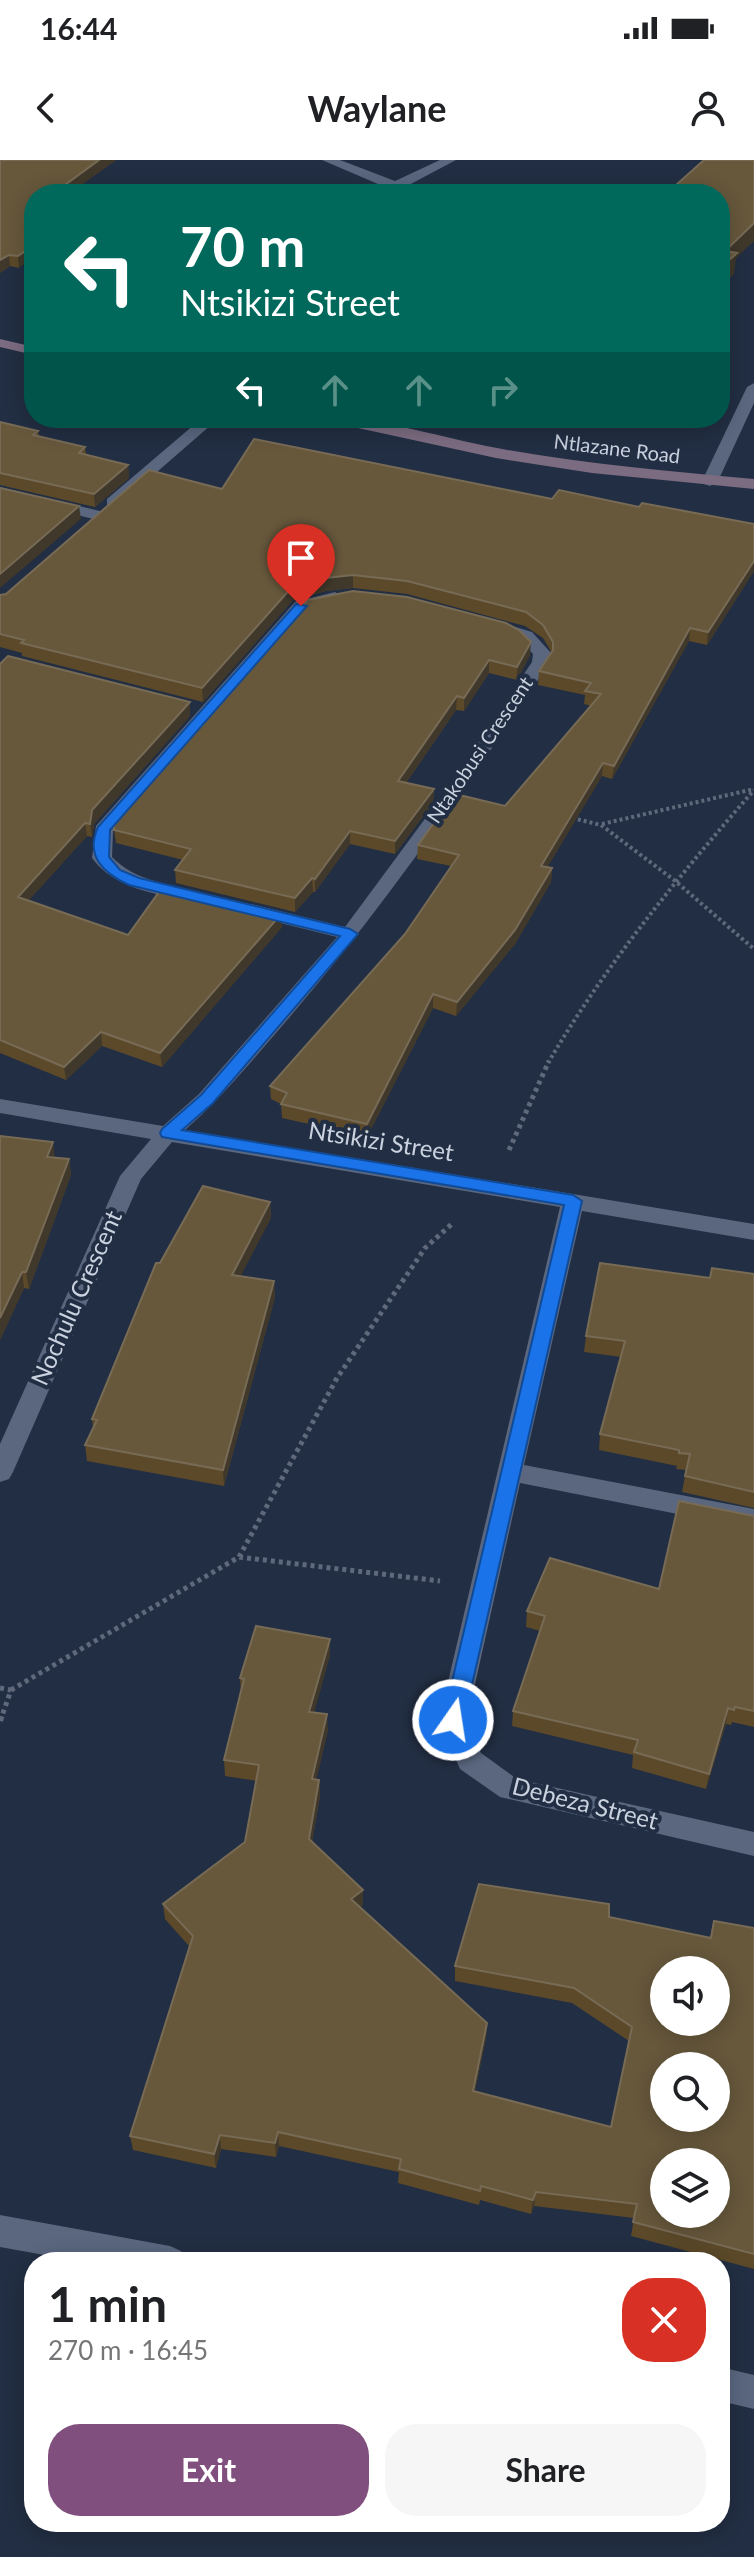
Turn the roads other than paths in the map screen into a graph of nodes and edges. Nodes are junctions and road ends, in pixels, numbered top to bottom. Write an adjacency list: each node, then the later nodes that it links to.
1 (328, 160): 3 (street)
2 (450, 160): 4 (street)
3 (390, 184)
4 (399, 184)
5 (0, 343): 6 (street)
6 (24, 349)
7 (754, 387): 10 (street)
8 (199, 428): 12 (street)
9 (381, 428): 10 (street, Ntlazane Road)
10 (710, 481): 11 (street, Ntlazane Road)
11 (754, 484)
12 (0, 492)
13 (356, 596): 15 (street)
14 (469, 619): 15 (street, Ntakobusi Crescent)
15 (350, 934): 17 (street, Ntakobusi Crescent)
16 (0, 1106): 17 (street, Ntsikizi Street)
17 (168, 1133): 18 (street, Ntsikizi Street); 20 (street, Nochulu Crescent)
18 (573, 1201): 19 (street, Ntsikizi Street); 21 (street, Debeza Street)
19 (754, 1232)
20 (0, 1472)
21 (511, 1472): 22 (street); 23 (street, Debeza Street)
22 (754, 1519)
23 (754, 1844)
24 (0, 2231): 25 (street)
25 (115, 2252)
26 (730, 2386): 27 (street)
27 (754, 2392)

